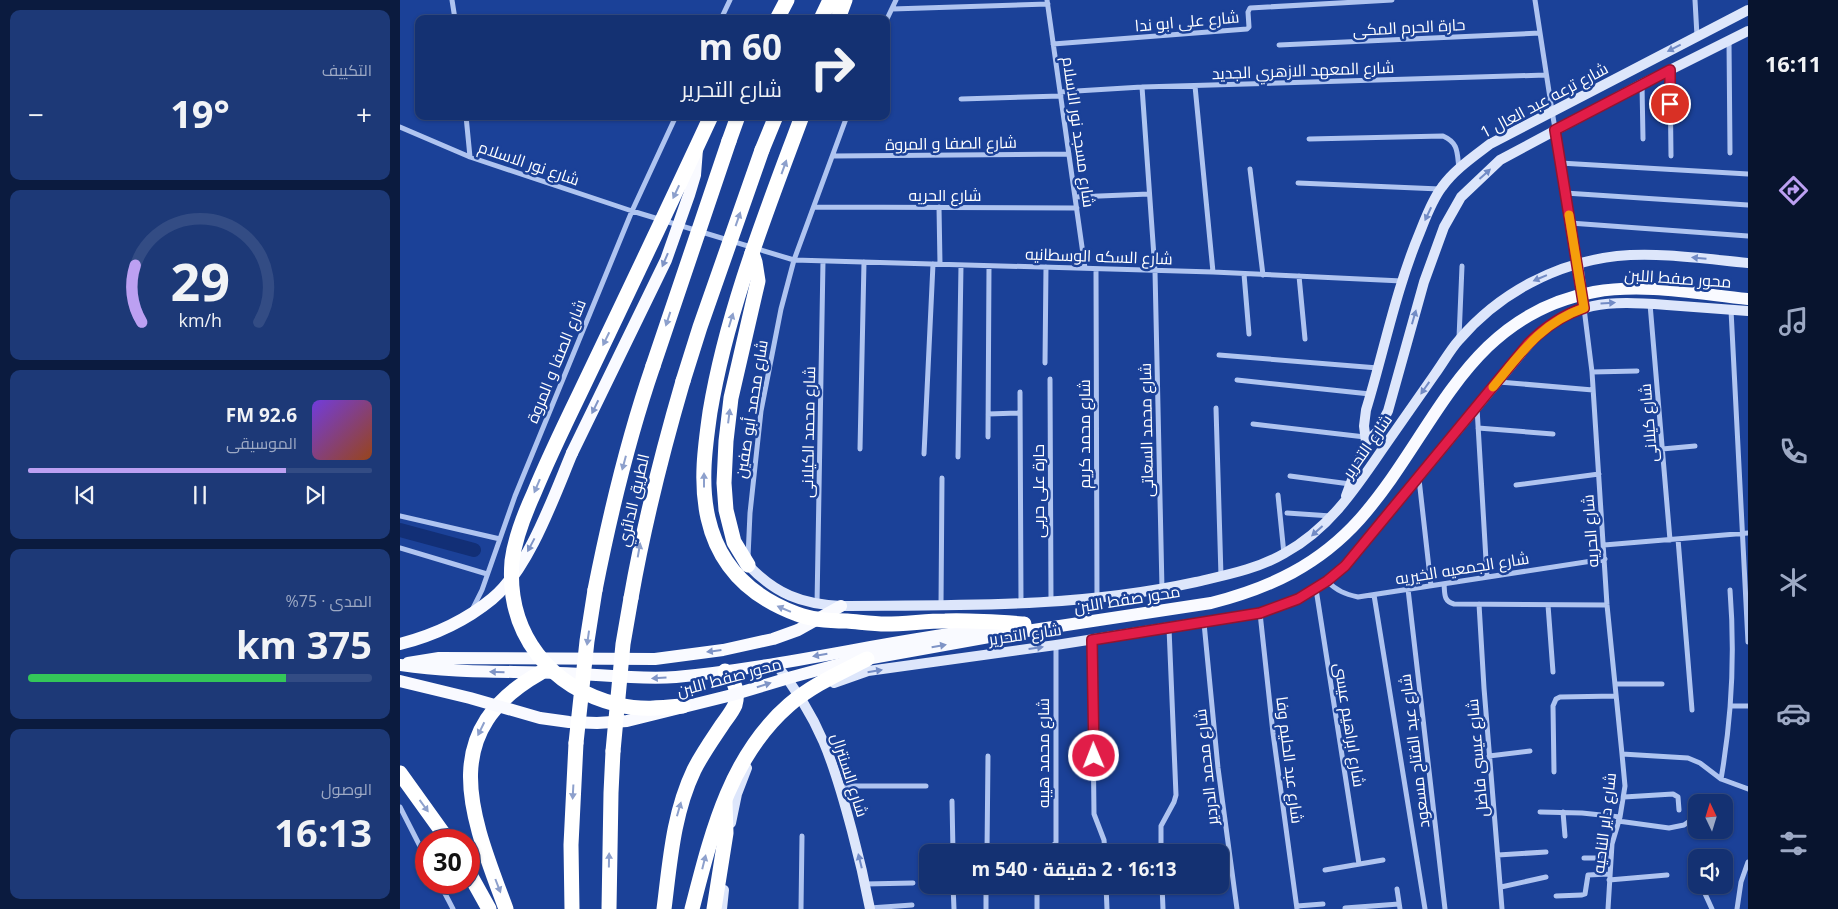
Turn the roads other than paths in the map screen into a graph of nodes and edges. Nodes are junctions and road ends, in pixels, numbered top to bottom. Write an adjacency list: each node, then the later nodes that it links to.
1 (452, 0): 13 (street)
2 (730, 0): 14 (street)
3 (787, 0): 15 (highway)
4 (830, 0): 16 (highway)
5 (845, 0): 17 (highway)
6 (896, 0): 11 (street)
7 (1392, 0): 23 (street, شارع على ابو ندا)
8 (1535, 0): 20 (street)
9 (1694, 0): 21 (street)
10 (1047, 2): 11 (street); 23 (street, شارع مسجد نور الاسلام)
11 (892, 9): 18 (street)
12 (1748, 10): 21 (street, شارع ترعه عبد العال 1)
13 (454, 15)
14 (724, 15)
15 (779, 15)
16 (823, 15)
17 (839, 15)
18 (889, 15)
19 (1748, 31): 22 (street, شارع ترعه عبد العال 1)
20 (1540, 33): 24 (street, حارة الحرم المكى); 26 (street)
21 (1697, 36): 32 (street, شارع ترعه عبد العال 1, one-way to 32)
22 (1729, 41): 25 (street, شارع ترعه عبد العال 1); 45 (street)
23 (1054, 44): 30 (street, شارع مسجد نور الاسلام)
24 (1280, 45)
25 (1670, 70): 27 (street, شارع ترعه عبد العال 1); 48 (street)
26 (1546, 75): 28 (street, شارع المعهد الازهري الجديد); 32 (street)
27 (1642, 84): 41 (street, شارع ترعه عبد العال 1); 43 (street)
28 (1195, 86): 29 (street, شارع المعهد الازهري الجديد); 81 (street)
29 (1142, 87): 30 (street, شارع المعهد الازهري الجديد); 57 (street, شارع محمد السعاتى)
30 (1061, 94): 31 (street, شارع المعهد الازهري الجديد); 46 (street, شارع مسجد نور الاسلام)
31 (961, 99)
32 (1552, 112): 41 (street); 52 (street, شارع ترعه عبد العال 1)
33 (466, 120): 49 (street)
34 (674, 120): 63 (street, شارع الصفا و المروة)
35 (709, 120): 44 (highway, bridge)
36 (737, 120): 246 (highway, الطريق الدائري, one-way to 246, bridge)
37 (774, 120): 247 (highway, الطريق الدائري, one-way to 37, bridge)
38 (801, 120): 66 (highway, one-way to 38, bridge)
39 (846, 120): 47 (street, شارع محمد أبو صفين)
40 (400, 127): 49 (street, شارع نور الاسلام)
41 (1555, 130): 50 (street); 114 (street, شارع ترعه عبد العال 1, one-way to 41)
42 (1308, 139): 52 (street)
43 (1643, 139)
44 (697, 147): 161 (main road, one-way to 161, bridge); 180 (highway, one-way to 180, bridge)
45 (1730, 153)
46 (1069, 154): 47 (street, شارع الصفا و المروة); 58 (street, شارع مسجد نور الاسلام)
47 (833, 156): 60 (street, شارع محمد أبو صفين)
48 (1671, 156)
49 (470, 157): 63 (street, شارع نور الاسلام)
50 (1560, 163): 53 (street); 56 (street)
51 (1250, 169): 83 (street)
52 (1458, 169): 55 (street, شارع ترعه عبد العال 1)
53 (1748, 174)
54 (1298, 183): 55 (street)
55 (1441, 188): 85 (street, شارع ترعه عبد العال 1, one-way to 85)
56 (1565, 193): 59 (street); 64 (street)
57 (1149, 194): 58 (street); 80 (street, شارع محمد السعاتى)
58 (1075, 197): 62 (street, شارع مسجد نور الاسلام)
59 (1748, 205)
60 (814, 207): 61 (street, شارع الحريه); 67 (street, شارع محمد أبو صفين)
61 (939, 207): 62 (street, شارع الحريه); 72 (street)
62 (1077, 208): 78 (street, شارع مسجد نور الاسلام)
63 (632, 211): 67 (street, شارع نور الاسلام); 132 (street, شارع الصفا و المروة)
64 (1570, 223): 65 (street); 73 (street)
65 (1748, 236)
66 (752, 253): 139 (highway, one-way to 66); 163 (highway, one-way to 66, bridge)
67 (794, 260): 68 (street, شارع السكه الوسطانيه); 139 (street, شارع محمد أبو صفين)
68 (824, 261): 69 (street, شارع السكه الوسطانيه); 153 (street, شارع محمد الكيلانى)
69 (864, 262): 71 (street, شارع السكه الوسطانيه); 116 (street)
70 (1748, 263): 73 (street, شارع التحرير, one-way to 73)
71 (933, 264): 72 (street, شارع السكه الوسطانيه); 118 (street)
72 (940, 264): 74 (street, شارع السكه الوسطانيه)
73 (1578, 264): 89 (street); 94 (street, شارع التحرير, one-way to 94)
74 (961, 265): 75 (street, شارع السكه الوسطانيه); 119 (street)
75 (990, 266): 77 (street, شارع السكه الوسطانيه); 109 (street)
76 (1462, 266): 94 (street)
77 (1046, 267): 78 (street, شارع السكه الوسطانيه); 96 (street)
78 (1085, 268): 79 (street, شارع السكه الوسطانيه)
79 (1096, 269): 80 (street, شارع السكه الوسطانيه); 151 (street, شارع محمد كريم)
80 (1155, 271): 81 (street, شارع السكه الوسطانيه); 146 (street, شارع محمد السعاتى)
81 (1213, 272): 82 (street, شارع السكه الوسطانيه)
82 (1244, 274): 83 (street, شارع السكه الوسطانيه); 92 (street)
83 (1263, 275): 84 (street, شارع السكه الوسطانيه)
84 (1299, 276): 85 (street, شارع السكه الوسطانيه); 93 (street)
85 (1402, 280): 97 (street, شارع ترعه عبد العال 1)
86 (1748, 290): 163 (main road, محور صفط اللبن)
87 (1748, 299): 169 (main road, محور صفط اللبن, one-way to 87, bridge)
88 (1650, 304): 89 (street, شارع التحرير, one-way to 88); 90 (street, شارع التحرير); 117 (street, شارع كيلانى)
89 (1584, 308): 99 (street, شارع الحريه); 102 (street, شارع التحرير)
90 (1731, 310): 91 (street, شارع التحرير); 131 (street)
91 (1748, 311)
92 (1249, 334)
93 (1305, 339)
94 (1459, 339): 127 (street, شارع التحرير, one-way to 127)
95 (1219, 356): 97 (street)
96 (1045, 363)
97 (1379, 368): 105 (street, شارع ترعه عبد العال 1)
98 (1637, 371): 99 (street)
99 (1592, 372): 103 (street, شارع الحريه)
100 (1050, 379): 152 (street, حارة على حربى)
101 (1237, 380): 105 (street)
102 (1498, 382): 103 (street); 106 (street, شارع التحرير)
103 (1593, 390): 120 (street, شارع الحريه)
104 (1020, 392): 108 (street)
105 (1370, 394): 114 (street, شارع ترعه عبد العال 1)
106 (1477, 407): 111 (street); 123 (street, شارع التحرير)
107 (1216, 408): 141 (street)
108 (1020, 413): 109 (street); 154 (street)
109 (988, 414): 113 (street)
110 (1253, 424): 114 (street)
111 (1478, 428): 112 (street); 142 (street)
112 (1553, 434)
113 (988, 437)
114 (1366, 440): 124 (street, شارع ترعه عبد العال 1)
115 (1695, 446): 117 (street)
116 (860, 449)
117 (1662, 449): 134 (street, شارع كيلانى)
118 (924, 454)
119 (958, 457)
120 (1599, 474): 125 (street); 135 (street, شارع الحريه)
121 (1290, 476): 124 (street)
122 (942, 478): 156 (street)
123 (1418, 478): 143 (street, شارع التحرير); 145 (street)
124 (1350, 484): 127 (street, شارع ترعه عبد العال 1)
125 (1516, 485)
126 (1278, 495): 137 (street)
127 (1344, 504): 130 (street, شارع التحرير)
128 (1287, 513): 130 (street)
129 (400, 516): 132 (street)
130 (1334, 516): 137 (street, شارع التحرير, one-way to 137)
131 (1745, 534): 133 (street); 166 (street)
132 (500, 539): 140 (street, شارع الصفا و المروة)
133 (1678, 539): 134 (street); 183 (street)
134 (1670, 540): 135 (street)
135 (1604, 545): 138 (street, شارع الحريه)
136 (400, 548): 140 (street)
137 (1284, 554): 141 (street, شارع التحرير)
138 (1605, 558): 142 (street, شارع الجمعيه الخيريه); 158 (street, شارع الحريه)
139 (748, 565): 153 (street, شارع التحرير)
140 (487, 574): 161 (street, شارع الصفا و المروة)
141 (1221, 576): 146 (street, شارع التحرير)
142 (1487, 577): 144 (street, شارع الجمعيه الخيريه)
143 (1327, 581): 147 (street, شارع التحرير); 150 (street, شارع الجمعيه الخيريه)
144 (1444, 584): 145 (street, شارع الجمعيه الخيريه); 155 (street)
145 (1431, 586): 148 (street, شارع الجمعيه الخيريه)
146 (1162, 589): 151 (street, شارع التحرير)
147 (1316, 589): 160 (street, شارع التحرير); 218 (street, شارع ابراهيم عيسى)
148 (1408, 589): 150 (street, شارع الجمعيه الخيريه); 261 (street, شارع عبد الفتاح مسعود)
149 (1730, 590): 181 (street)
150 (1374, 595): 260 (street)
151 (1097, 599): 152 (street, شارع التحرير)
152 (1051, 603): 154 (street, شارع التحرير)
153 (817, 604): 159 (street, شارع التحرير)
154 (1021, 604): 156 (street, شارع التحرير)
155 (1479, 604): 157 (street); 187 (street, شارع عيسى فاضل)
156 (941, 605): 159 (street, شارع التحرير)
157 (1548, 605): 158 (street); 173 (street)
158 (1607, 605): 176 (street, شارع الحريه)
159 (841, 606): 171 (main road, one-way to 171)
160 (1260, 613): 162 (street, شارع التحرير); 241 (street, شارع عبد الحليم وفا)
161 (466, 618): 167 (main road)
162 (1204, 623): 164 (street, شارع التحرير); 259 (street, شارع محمد الدردير)
163 (1024, 624): 170 (main road, محور صفط اللبن, one-way to 170)
164 (1169, 628): 165 (street, شارع التحرير); 211 (street)
165 (1092, 640): 168 (street, شارع التحرير); 210 (street)
166 (1748, 642)
167 (400, 644)
168 (1056, 645): 179 (street, شارع التحرير, one-way to 168); 209 (street, شارع محمد هيبه)
169 (868, 659): 180 (main road, محور صفط اللبن, one-way to 169, bridge); 196 (highway, bridge)
170 (775, 662): 172 (main road, محور صفط اللبن); 179 (street, شارع السنترال)
171 (400, 665): 174 (main road, محور صفط اللبن, one-way to 171)
172 (725, 670): 174 (main road, محور صفط اللبن, one-way to 174); 248 (highway, one-way to 172)
173 (1554, 672)
174 (540, 673): 245 (highway, one-way to 245)
175 (400, 682): 180 (main road, محور صفط اللبن, bridge)
176 (1615, 684): 177 (street); 178 (street, شارع الحريه)
177 (1662, 684)
178 (1616, 696): 185 (street, شارع الحريه); 188 (street)
179 (803, 700): 191 (street, شارع السنترال); 251 (street, شارع التحرير)
180 (683, 706)
181 (1731, 706): 182 (street); 190 (street)
182 (1748, 706)
183 (1692, 710)
184 (1530, 751): 187 (street)
185 (1622, 754): 190 (street, شارع داير الناحيه); 194 (street, شارع داير الناحيه)
186 (988, 756): 208 (street)
187 (1489, 756): 213 (street, شارع عيسى فاضل)
188 (1554, 772)
189 (400, 773): 203 (highway, one-way to 203)
190 (1721, 780): 193 (street, شارع داير الناحيه)
191 (840, 786): 192 (street); 225 (street, شارع السنترال, one-way to 191)
192 (926, 786)
193 (1748, 789)
194 (1624, 797): 198 (street); 201 (street, شارع داير الناحيه)
195 (952, 801): 207 (street)
196 (725, 802): 249 (highway, one-way to 196, bridge); 250 (highway)
197 (400, 807): 204 (street)
198 (1679, 810)
199 (1540, 812): 200 (street)
200 (1563, 812): 201 (street); 206 (street)
201 (1619, 819): 202 (street); 215 (street, شارع داير الناحيه)
202 (1688, 822)
203 (440, 829)
204 (415, 836)
205 (802, 836): 252 (street)
206 (1565, 836)
207 (953, 844)
208 (987, 844)
209 (1055, 844)
210 (1104, 844)
211 (1161, 844)
212 (1546, 852): 213 (street)
213 (1498, 855): 227 (street, شارع عيسى فاضل)
214 (1584, 858): 215 (street)
215 (1610, 858): 222 (street, شارع داير الناحيه)
216 (1383, 860): 218 (street)
217 (1748, 862): 223 (street)
218 (1359, 864): 219 (street)
219 (1325, 870)
220 (1667, 875): 222 (street)
221 (1546, 877): 227 (street)
222 (1609, 877): 237 (street); 263 (street, شارع داير الناحيه)
223 (1740, 882): 226 (street); 265 (street)
224 (913, 883): 225 (street)
225 (866, 884): 253 (street, شارع السنترال)
226 (1748, 884)
227 (1501, 887): 262 (street, شارع عيسى فاضل)
228 (1397, 889): 240 (street)
229 (480, 893): 244 (highway)
230 (445, 894): 243 (street)
231 (953, 894): 254 (street)
232 (986, 894): 255 (street)
233 (1037, 894): 256 (street)
234 (1106, 894): 257 (street)
235 (1162, 894): 258 (street)
236 (1705, 894): 264 (street)
237 (1556, 896)
238 (1323, 904): 241 (street)
239 (912, 905): 253 (street)
240 (1399, 906): 242 (street)
241 (1297, 908)
242 (1345, 908)
243 (452, 909)
244 (489, 909)
245 (506, 909)
246 (572, 909)
247 (610, 909)
248 (664, 909)
249 (692, 909)
250 (714, 909)
251 (722, 909)
252 (801, 909)
253 (870, 909)
254 (954, 909)
255 (986, 909)
256 (1037, 909)
257 (1107, 909)
258 (1163, 909)
259 (1237, 909)
260 (1425, 909)
261 (1445, 909)
262 (1502, 909)
263 (1608, 909)
264 (1712, 909)
265 (1737, 909)

